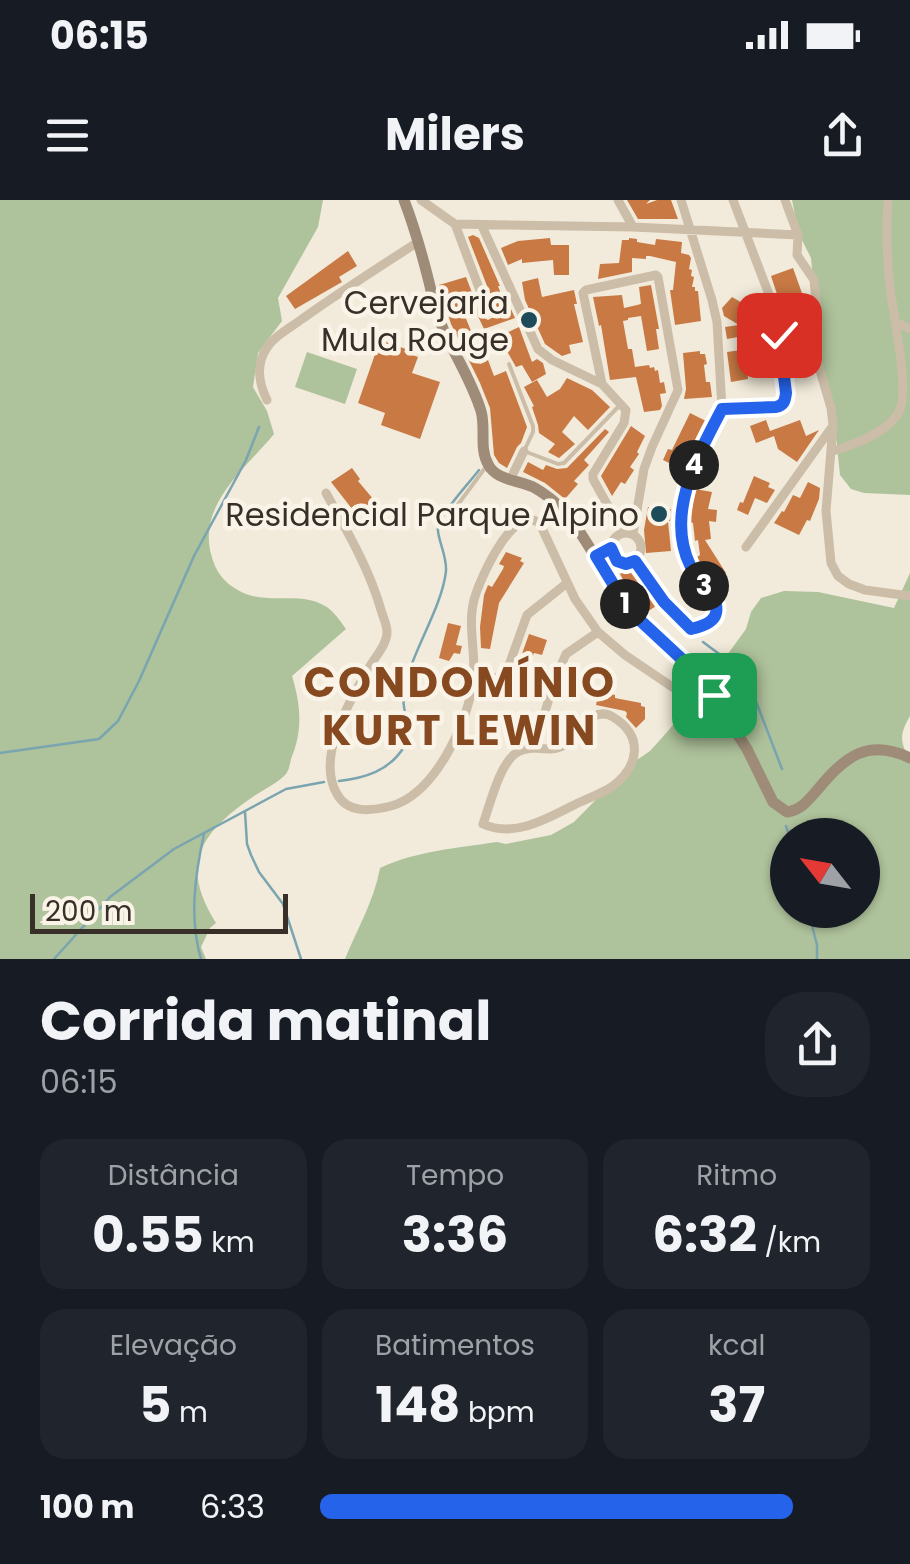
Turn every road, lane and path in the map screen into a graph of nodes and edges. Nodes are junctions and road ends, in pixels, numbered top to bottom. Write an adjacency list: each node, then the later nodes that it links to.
1 (404, 200): 14 (main road)
2 (421, 200): 8 (street)
3 (618, 200): 10 (street)
4 (681, 200): 11 (street)
5 (734, 200): 12 (street)
6 (784, 200): 13 (street)
7 (888, 200): 16 (street)
8 (455, 224): 9 (street); 15 (street)
9 (482, 226): 10 (street); 20 (street)
10 (633, 226): 11 (street)
11 (691, 229): 12 (street); 24 (street)
12 (744, 232): 13 (street); 24 (street)
13 (798, 234): 25 (street)
14 (418, 242): 22 (street); 28 (main road)
15 (488, 312)
16 (895, 322): 17 (street); 27 (street)
17 (910, 329)
18 (595, 356): 20 (street); 21 (street); 32 (street)
19 (509, 364): 26 (lane)
20 (572, 368): 21 (street)
21 (602, 384): 23 (street)
22 (267, 400)
23 (622, 404): 26 (lane); 32 (street)
24 (722, 409): 36 (street)
25 (834, 425): 27 (street); 33 (street)
26 (524, 451): 29 (street)
27 (832, 451): 38 (street)
28 (488, 464): 29 (main road); 31 (lane)
29 (510, 480): 35 (main road)
30 (326, 493): 40 (street)
31 (451, 514)
32 (628, 534): 34 (street); 36 (street)
33 (746, 547)
34 (611, 548): 35 (street); 36 (street)
35 (596, 556): 41 (main road)
36 (635, 561)
37 (568, 582): 39 (street); 40 (street); 40 (street)
38 (910, 596)
39 (598, 632): 41 (street); 42 (street)
40 (473, 683)
41 (730, 720): 43 (main road)
42 (534, 748): 42 (street)
43 (910, 758)

